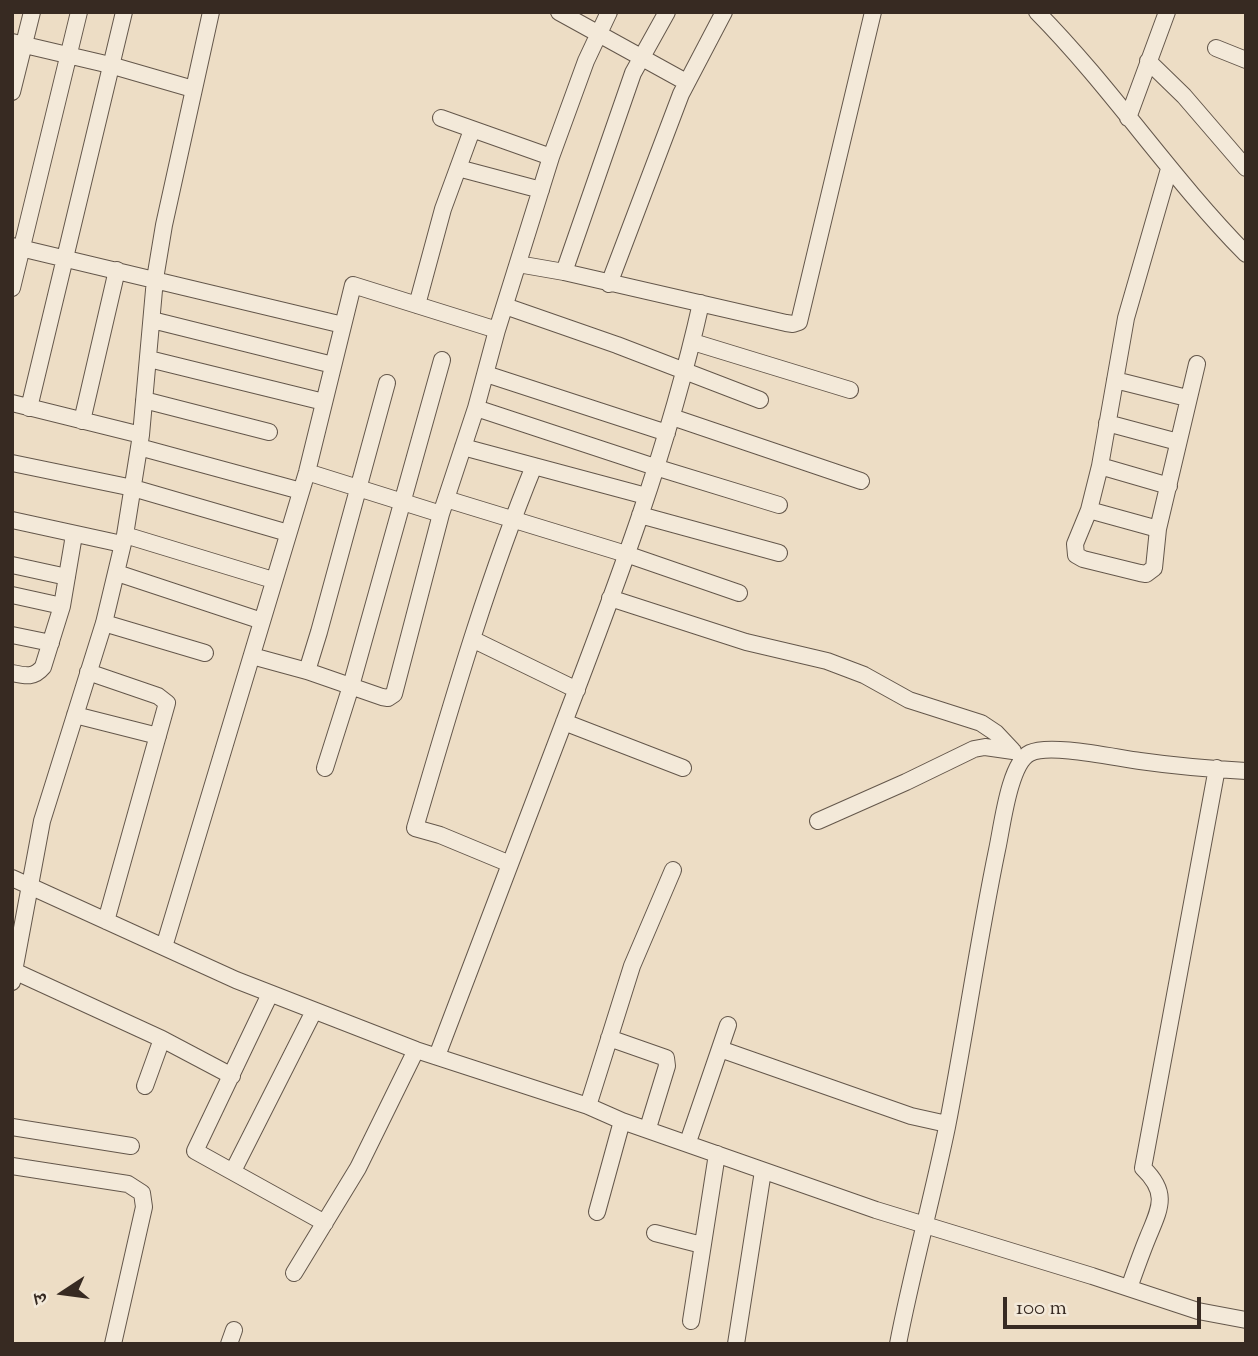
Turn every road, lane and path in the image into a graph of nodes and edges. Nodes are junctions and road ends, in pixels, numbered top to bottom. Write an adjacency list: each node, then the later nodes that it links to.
1 (32, 12): 13 (street)
2 (79, 12): 15 (street)
3 (124, 12): 19 (street)
4 (211, 12): 21 (street)
5 (559, 12): 12 (street)
6 (609, 12): 12 (street)
7 (667, 12): 16 (street)
8 (724, 12): 20 (street)
9 (873, 12): 40 (street)
10 (1037, 12): 24 (street)
11 (1167, 12): 18 (street)
12 (598, 33): 16 (street); 26 (street)
13 (18, 44): 15 (street); 22 (street)
14 (1216, 48): 17 (street)
15 (68, 56): 19 (street); 31 (street)
16 (642, 57): 20 (street); 36 (street)
17 (1246, 60)
18 (1148, 61): 24 (street); 28 (street)
19 (110, 65): 21 (street); 33 (street)
20 (686, 82): 38 (street)
21 (193, 89): 37 (street)
22 (12, 92)
23 (441, 118): 25 (street)
24 (1128, 118): 29 (street)
25 (472, 130): 26 (street); 27 (street)
26 (551, 157): 30 (street)
27 (458, 167): 30 (street); 41 (street)
28 (1246, 168)
29 (1169, 169): 32 (street); 53 (street)
30 (541, 190): 34 (street)
31 (17, 246): 33 (street); 39 (street)
32 (1244, 246)
33 (66, 257): 35 (street); 61 (street)
34 (518, 264): 36 (street); 42 (street)
35 (117, 270): 37 (street); 63 (street)
36 (564, 272): 38 (street)
37 (155, 279): 43 (street); 44 (street)
38 (609, 284): 40 (street)
39 (12, 288)
40 (701, 303): 46 (street)
41 (417, 305): 44 (street); 45 (street)
42 (505, 306): 45 (street); 51 (street)
43 (152, 320): 47 (street); 50 (street)
44 (343, 325): 50 (street)
45 (497, 330): 52 (street)
46 (693, 342): 51 (street); 55 (street)
47 (149, 359): 57 (street); 59 (street)
48 (442, 360): 81 (street)
49 (1196, 364): 56 (street)
50 (333, 365): 59 (street)
51 (685, 372): 58 (street); 65 (street)
52 (486, 374): 62 (street); 65 (street)
53 (1115, 380): 56 (street); 64 (street)
54 (387, 383): 78 (street)
55 (850, 390)
56 (1187, 398): 68 (street)
57 (144, 400): 66 (street); 67 (street)
58 (760, 400)
59 (324, 402): 74 (street)
60 (12, 403): 61 (street)
61 (29, 408): 63 (street)
62 (476, 408): 69 (street); 73 (street)
63 (82, 421): 67 (street)
64 (1107, 423): 68 (street); 72 (street)
65 (669, 425): 73 (street); 75 (street)
66 (269, 432)
67 (140, 441): 77 (street); 79 (street)
68 (1178, 442): 76 (street)
69 (463, 447): 71 (street); 83 (street)
70 (12, 463): 77 (street)
71 (534, 466): 80 (street); 86 (street)
72 (1100, 466): 76 (street); 84 (street)
73 (655, 467): 80 (street); 82 (street)
74 (307, 472): 78 (street); 79 (street)
75 (861, 481)
76 (1169, 486): 88 (street)
77 (132, 488): 89 (street); 91 (street)
78 (357, 489): 81 (street); 109 (street)
79 (301, 491): 89 (street)
80 (646, 496): 85 (street)
81 (403, 503): 83 (street); 112 (street)
82 (779, 505)
83 (443, 507): 86 (street); 112 (street)
84 (1089, 510): 88 (street); 88 (street)
85 (640, 515): 92 (street); 93 (street)
86 (512, 519): 92 (street); 105 (street)
87 (12, 520): 90 (street)
88 (1158, 529)
89 (288, 533): 97 (street)
90 (74, 535): 91 (street); 96 (street)
91 (124, 540): 95 (street); 97 (street)
92 (626, 554): 98 (street); 100 (street)
93 (779, 554)
94 (12, 565): 96 (street)
95 (117, 573): 102 (street); 103 (street)
96 (68, 577): 101 (street)
97 (273, 580): 102 (street)
98 (738, 593)
99 (12, 595): 101 (street)
100 (610, 598): 113 (street); 117 (street)
101 (62, 606): 106 (street)
102 (262, 621): 108 (street)
103 (104, 623): 107 (street); 110 (street)
104 (12, 635): 106 (street)
105 (472, 639): 113 (street); 123 (street)
106 (51, 643): 111 (street)
107 (205, 653)
108 (252, 656): 109 (street); 128 (street)
109 (307, 671): 112 (street)
110 (88, 672): 114 (street); 116 (street)
111 (12, 673)
112 (351, 686): 118 (street)
113 (577, 690): 115 (street)
114 (75, 715): 116 (street); 126 (street)
115 (564, 722): 119 (street); 123 (street)
116 (158, 736): 127 (street)
117 (1020, 752): 120 (street); 122 (street); 142 (street)
118 (325, 768)
119 (683, 768)
120 (1217, 768): 121 (street); 157 (street)
121 (1246, 771)
122 (818, 821)
123 (510, 864): 137 (street)
124 (673, 870): 133 (street)
125 (12, 878): 126 (street)
126 (29, 886): 127 (street); 129 (street)
127 (106, 920): 128 (street)
128 (164, 947): 130 (street)
129 (13, 976): 134 (street)
130 (270, 994): 131 (street); 138 (street)
131 (314, 1011): 136 (street); 149 (street)
132 (728, 1025): 135 (street)
133 (608, 1038): 140 (street); 144 (street)
134 (162, 1039): 138 (street); 139 (street)
135 (720, 1048): 142 (street); 145 (street)
136 (416, 1051): 137 (street); 152 (street)
137 (437, 1056): 140 (street)
138 (232, 1076): 149 (street)
139 (145, 1086)
140 (588, 1107): 141 (street)
141 (622, 1121): 144 (street); 151 (street)
142 (947, 1124): 153 (street)
143 (12, 1127): 146 (street)
144 (648, 1128): 145 (street)
145 (688, 1142): 147 (street)
146 (131, 1146)
147 (717, 1154): 150 (street); 155 (street)
148 (12, 1166): 160 (street)
149 (233, 1171): 152 (street)
150 (763, 1171): 153 (street); 161 (street)
151 (597, 1212)
152 (325, 1223): 156 (street)
153 (926, 1225): 157 (street); 162 (street)
154 (655, 1233): 155 (street)
155 (702, 1245): 159 (street)
156 (294, 1273)
157 (1129, 1288): 158 (street)
158 (1246, 1320)
159 (691, 1321)
160 (113, 1344)
161 (737, 1344)
162 (898, 1344)

